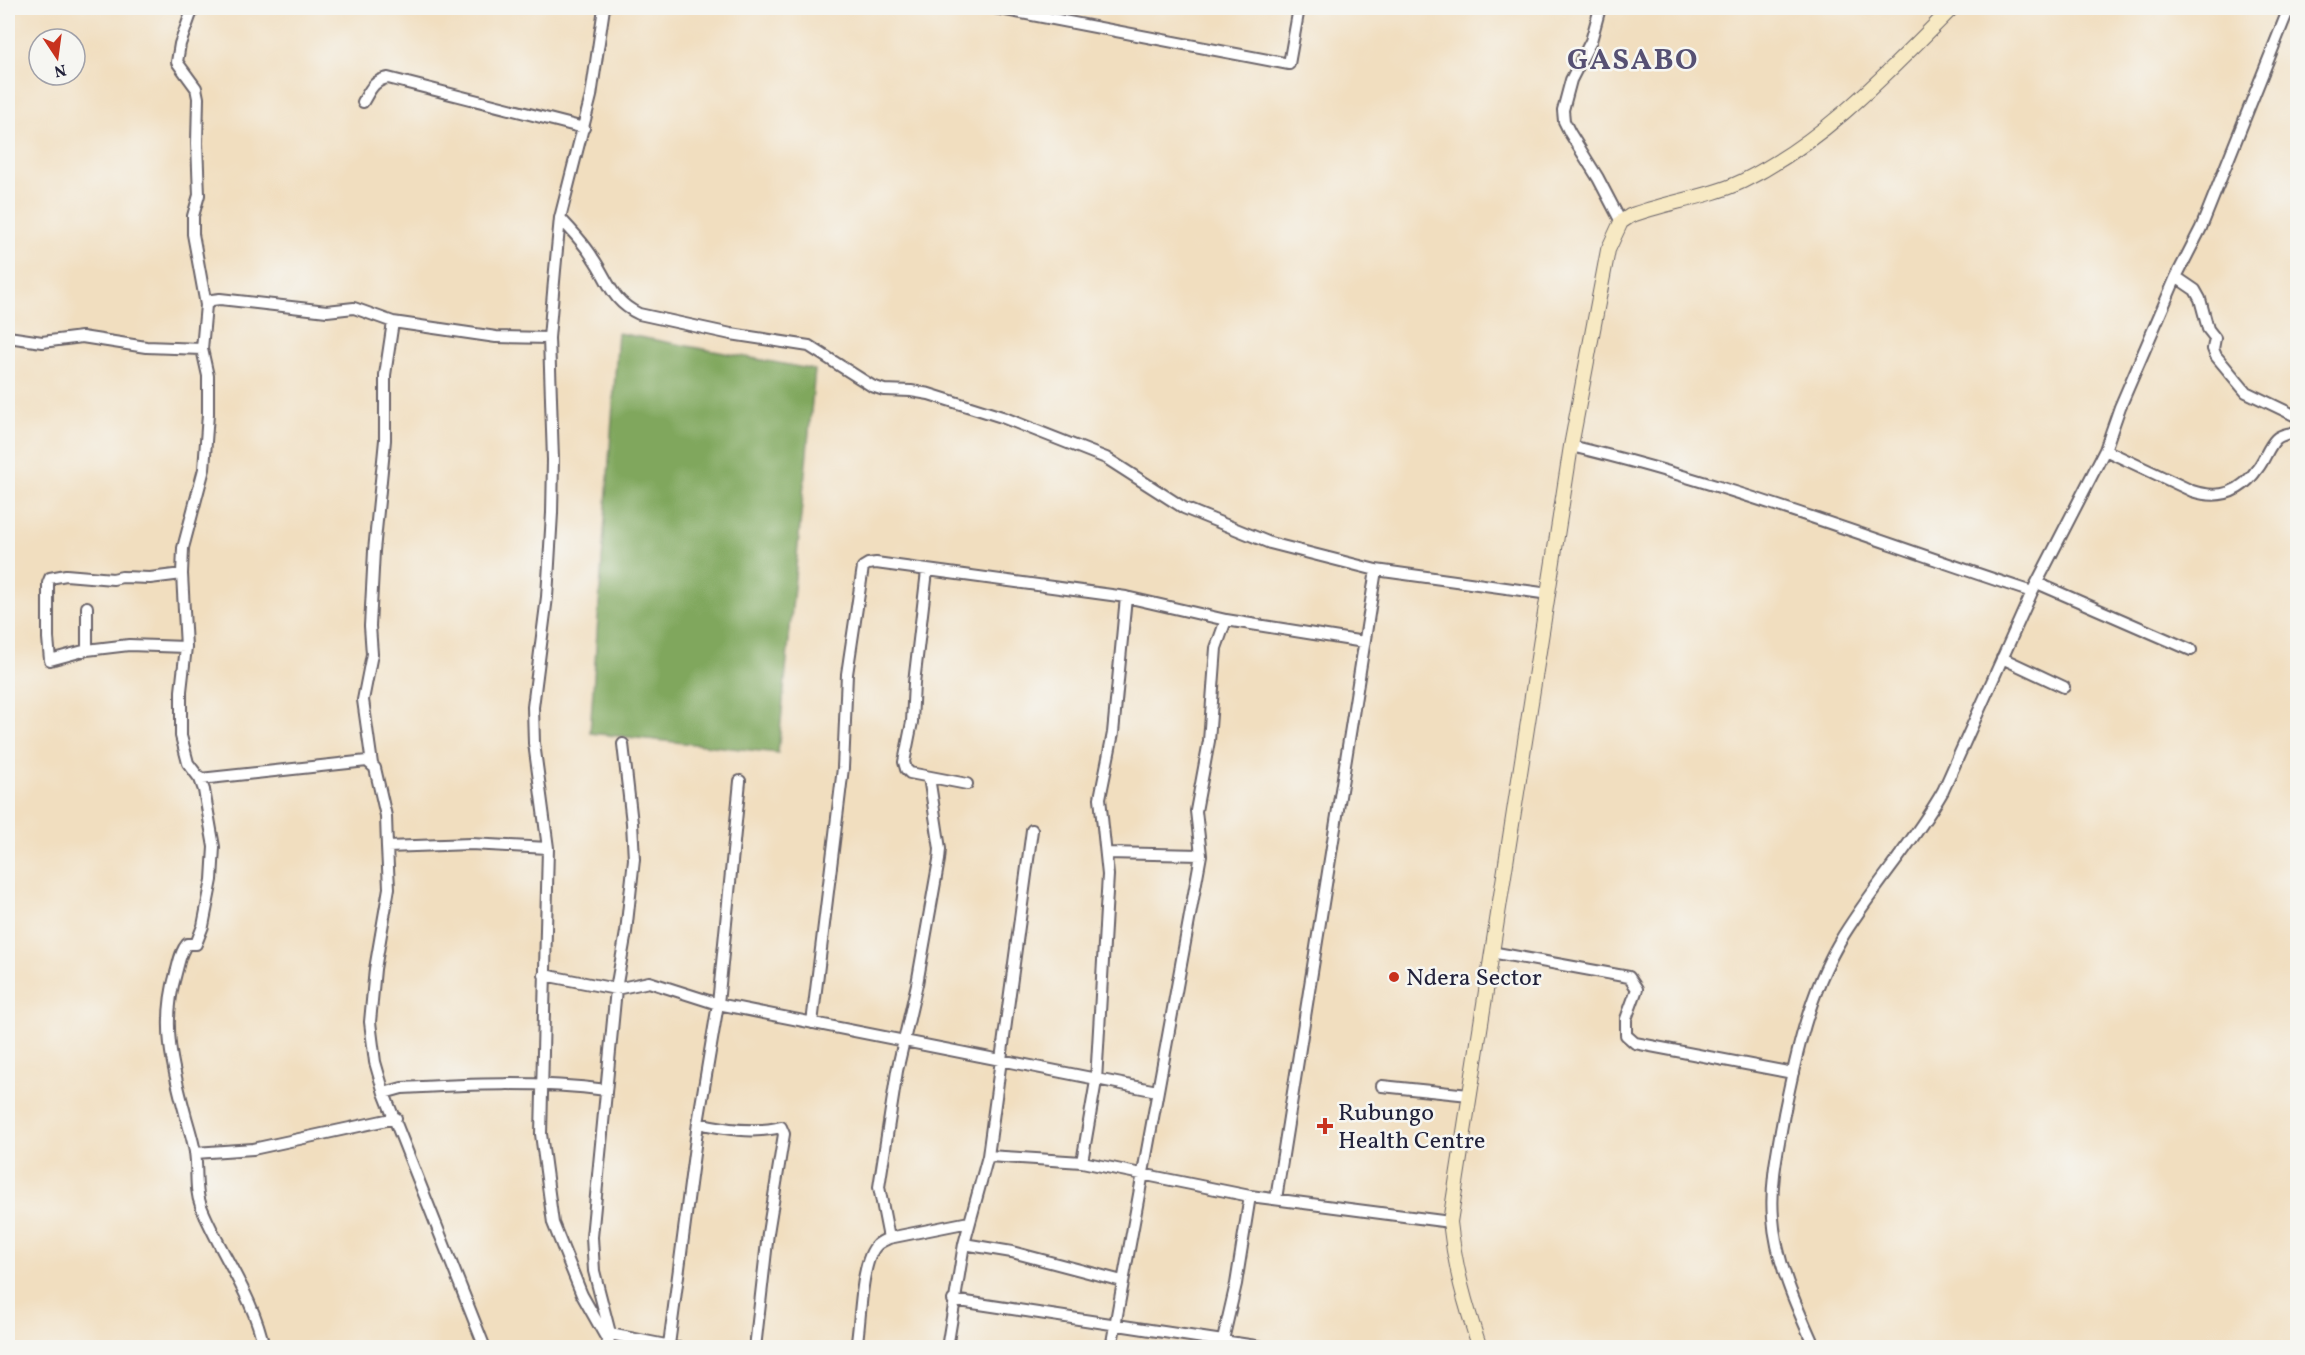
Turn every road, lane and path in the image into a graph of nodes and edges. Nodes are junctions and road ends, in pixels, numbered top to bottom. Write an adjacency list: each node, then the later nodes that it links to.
1 (193, 8): 13 (street)
2 (604, 8): 9 (street)
3 (995, 8): 4 (street)
4 (1299, 8)
5 (1600, 8): 11 (street)
6 (1952, 8): 11 (main road)
7 (2289, 8): 12 (street)
8 (363, 102): 9 (street)
9 (584, 128): 10 (street)
10 (560, 218): 16 (street); 22 (street)
11 (1622, 222): 20 (main road)
12 (2176, 278): 18 (street); 21 (street)
13 (206, 305): 14 (street); 17 (street)
14 (393, 322): 16 (street); 37 (street)
15 (8, 337): 17 (street)
16 (549, 338): 44 (street)
17 (202, 349): 24 (street)
18 (2298, 417)
19 (2298, 430): 21 (street)
20 (1571, 447): 25 (street); 26 (main road)
21 (2104, 450): 25 (street)
22 (1376, 570): 26 (street); 30 (street)
23 (927, 571): 27 (street); 38 (street); 51 (street)
24 (182, 574): 31 (street); 32 (street)
25 (2035, 587): 33 (street); 34 (street)
26 (1549, 594): 47 (main road)
27 (1126, 597): 29 (street); 45 (street)
28 (87, 607): 32 (street)
29 (1226, 620): 30 (street); 46 (street)
30 (1364, 642): 69 (street)
31 (186, 647): 32 (street); 39 (street)
32 (87, 650)
33 (2191, 650)
34 (2002, 658): 35 (street); 54 (street)
35 (2064, 687)
36 (623, 744): 49 (street)
37 (372, 764): 39 (street); 43 (street)
38 (929, 777): 41 (street); 52 (street)
39 (200, 779): 64 (street)
40 (740, 781): 50 (street)
41 (967, 784)
42 (1032, 830): 53 (street)
43 (387, 847): 44 (street); 60 (street)
44 (548, 848): 48 (street)
45 (1106, 853): 46 (street); 55 (street)
46 (1201, 855): 59 (street)
47 (1491, 952): 54 (street); 61 (main road)
48 (544, 975): 49 (street); 56 (street)
49 (616, 989): 50 (street); 58 (street)
50 (718, 1005): 51 (street); 63 (street)
51 (812, 1023): 52 (street)
52 (905, 1042): 53 (street); 72 (street)
53 (1001, 1062): 55 (street); 65 (street)
54 (1793, 1073): 90 (street)
55 (1096, 1081): 59 (street); 66 (street)
56 (542, 1084): 58 (street); 60 (street); 77 (street)
57 (1382, 1086): 61 (street)
58 (606, 1090): 77 (street)
59 (1157, 1091): 67 (street)
60 (384, 1093): 62 (street)
61 (1469, 1095): 71 (main road)
62 (396, 1118): 64 (street); 81 (street)
63 (698, 1123): 79 (street); 84 (street)
64 (195, 1153): 80 (street)
65 (988, 1156): 66 (street); 70 (street)
66 (1082, 1162): 67 (street)
67 (1142, 1174): 68 (street); 74 (street)
68 (1251, 1196): 69 (street); 78 (street)
69 (1276, 1199): 71 (street)
70 (969, 1222): 72 (street); 73 (street)
71 (1450, 1222): 89 (main road)
72 (889, 1238): 85 (street)
73 (964, 1244): 74 (street); 75 (street)
74 (1122, 1281): 76 (street)
75 (953, 1300): 76 (street); 86 (street)
76 (1115, 1325): 78 (street); 87 (street)
77 (606, 1333): 79 (street); 82 (street)
78 (1223, 1340): 88 (street)
79 (669, 1345): 83 (street)
80 (264, 1347)
81 (485, 1347)
82 (612, 1347)
83 (681, 1347)
84 (755, 1347)
85 (856, 1347)
86 (947, 1347)
87 (1111, 1347)
88 (1269, 1347)
89 (1480, 1347)
90 (1815, 1347)

